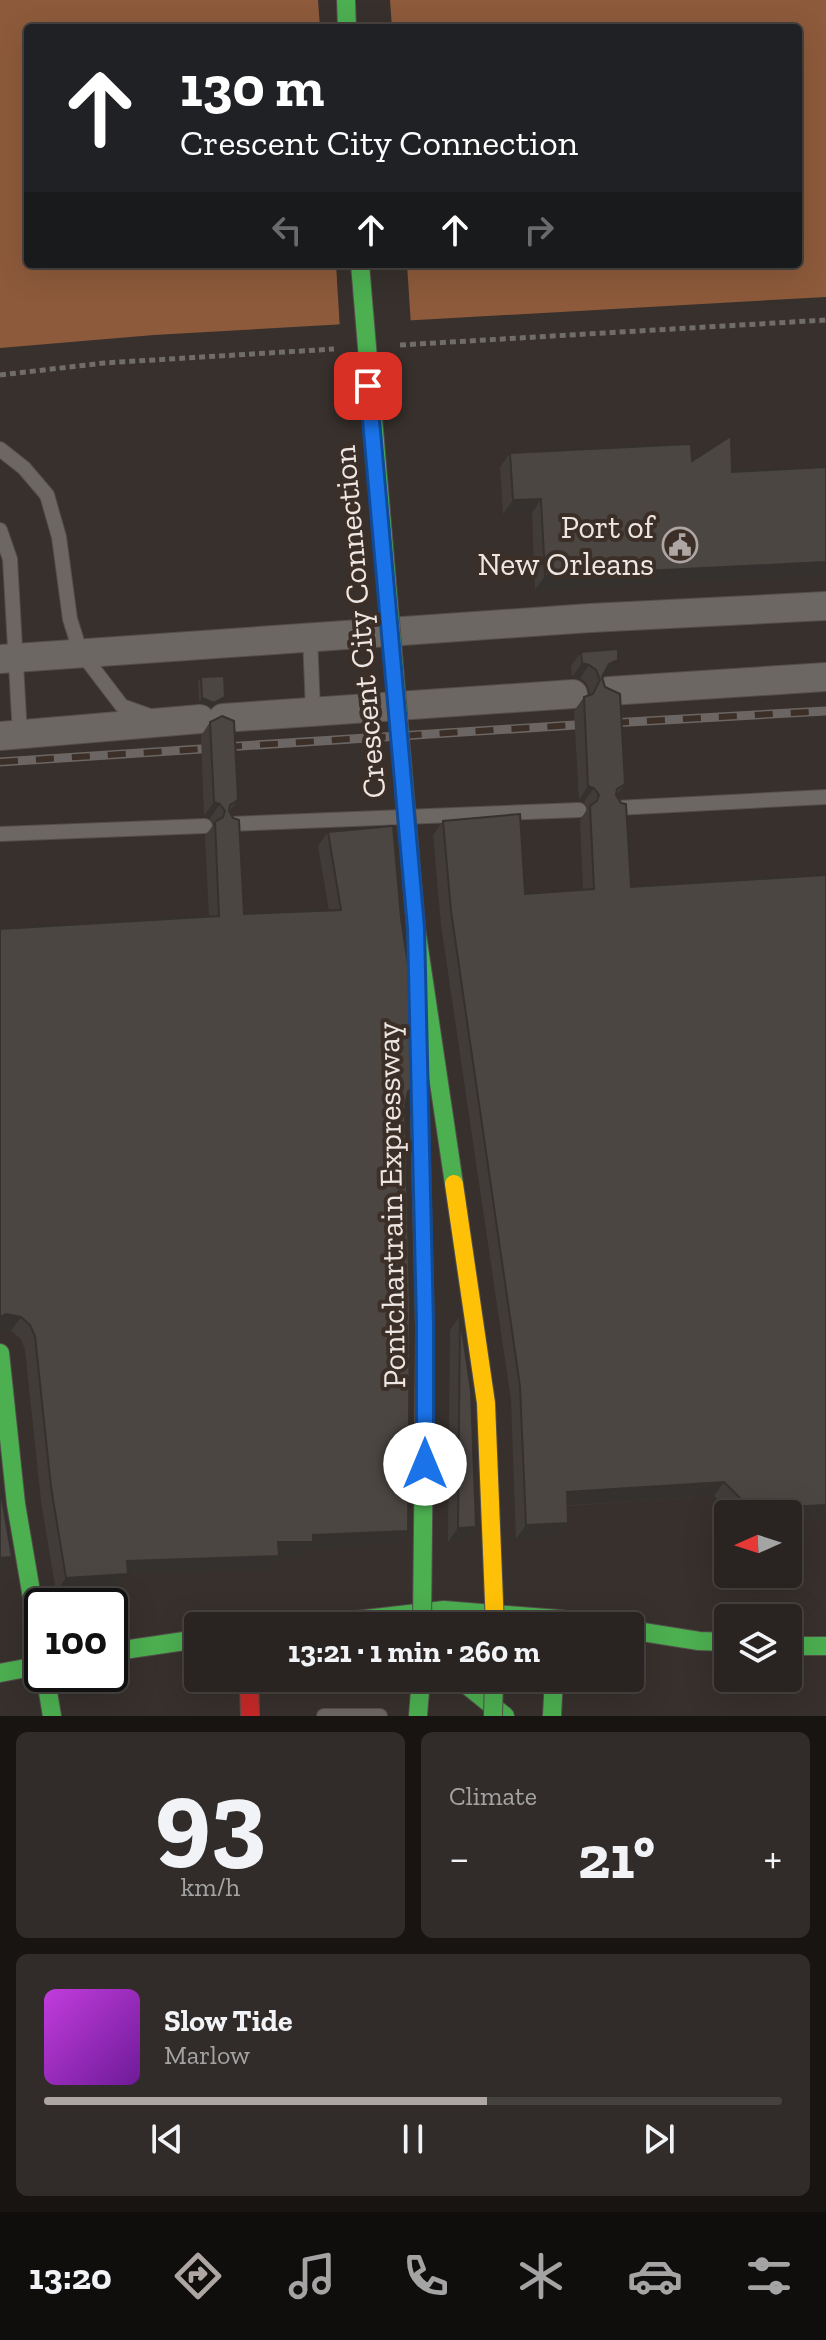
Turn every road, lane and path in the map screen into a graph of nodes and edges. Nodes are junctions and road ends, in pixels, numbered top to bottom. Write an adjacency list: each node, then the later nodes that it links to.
1 (346, 0): 2 (main road)
2 (347, 24)
3 (360, 268): 26 (main road, Crescent City Connection, bridge)
4 (826, 320): 5 (path)
5 (389, 346)
6 (342, 349): 7 (path)
7 (0, 375)
8 (0, 449): 12 (lane)
9 (0, 530): 13 (lane)
10 (826, 606): 11 (street)
11 (310, 636): 12 (street); 17 (lane)
12 (80, 651): 13 (street); 18 (lane)
13 (8, 658): 19 (lane)
14 (826, 677): 15 (street)
15 (609, 691)
16 (573, 694): 17 (street)
17 (313, 711): 18 (street)
18 (169, 722): 19 (street)
19 (10, 735)
20 (826, 797): 21 (lane)
21 (616, 808)
22 (579, 810): 23 (lane)
23 (229, 824)
24 (205, 826): 25 (lane)
25 (0, 834)
26 (416, 928): 27 (main road, Pontchartrain Expressway, bridge); 34 (main road, bridge)
27 (419, 1070)
28 (420, 1102): 31 (main road, Pontchartrain Expressway, bridge)
29 (0, 1353): 30 (main road)
30 (30, 1588)
31 (422, 1612)
32 (431, 1612): 33 (main road)
33 (463, 1612)
34 (494, 1612)
35 (644, 1632): 37 (main road)
36 (184, 1641): 40 (main road)
37 (714, 1642)
38 (802, 1646): 39 (main road)
39 (826, 1646)
40 (128, 1649)
41 (24, 1668): 42 (main road)
42 (0, 1673)
43 (48, 1692): 49 (main road)
44 (249, 1692): 50 (main road)
45 (420, 1692): 53 (main road)
46 (475, 1692): 55 (main road)
47 (494, 1692): 54 (main road, bridge)
48 (553, 1692): 56 (main road)
49 (52, 1716)
50 (250, 1716)
51 (324, 1716): 52 (lane)
52 (380, 1716)
53 (418, 1716)
54 (493, 1716)
55 (505, 1716)
56 (552, 1716)

